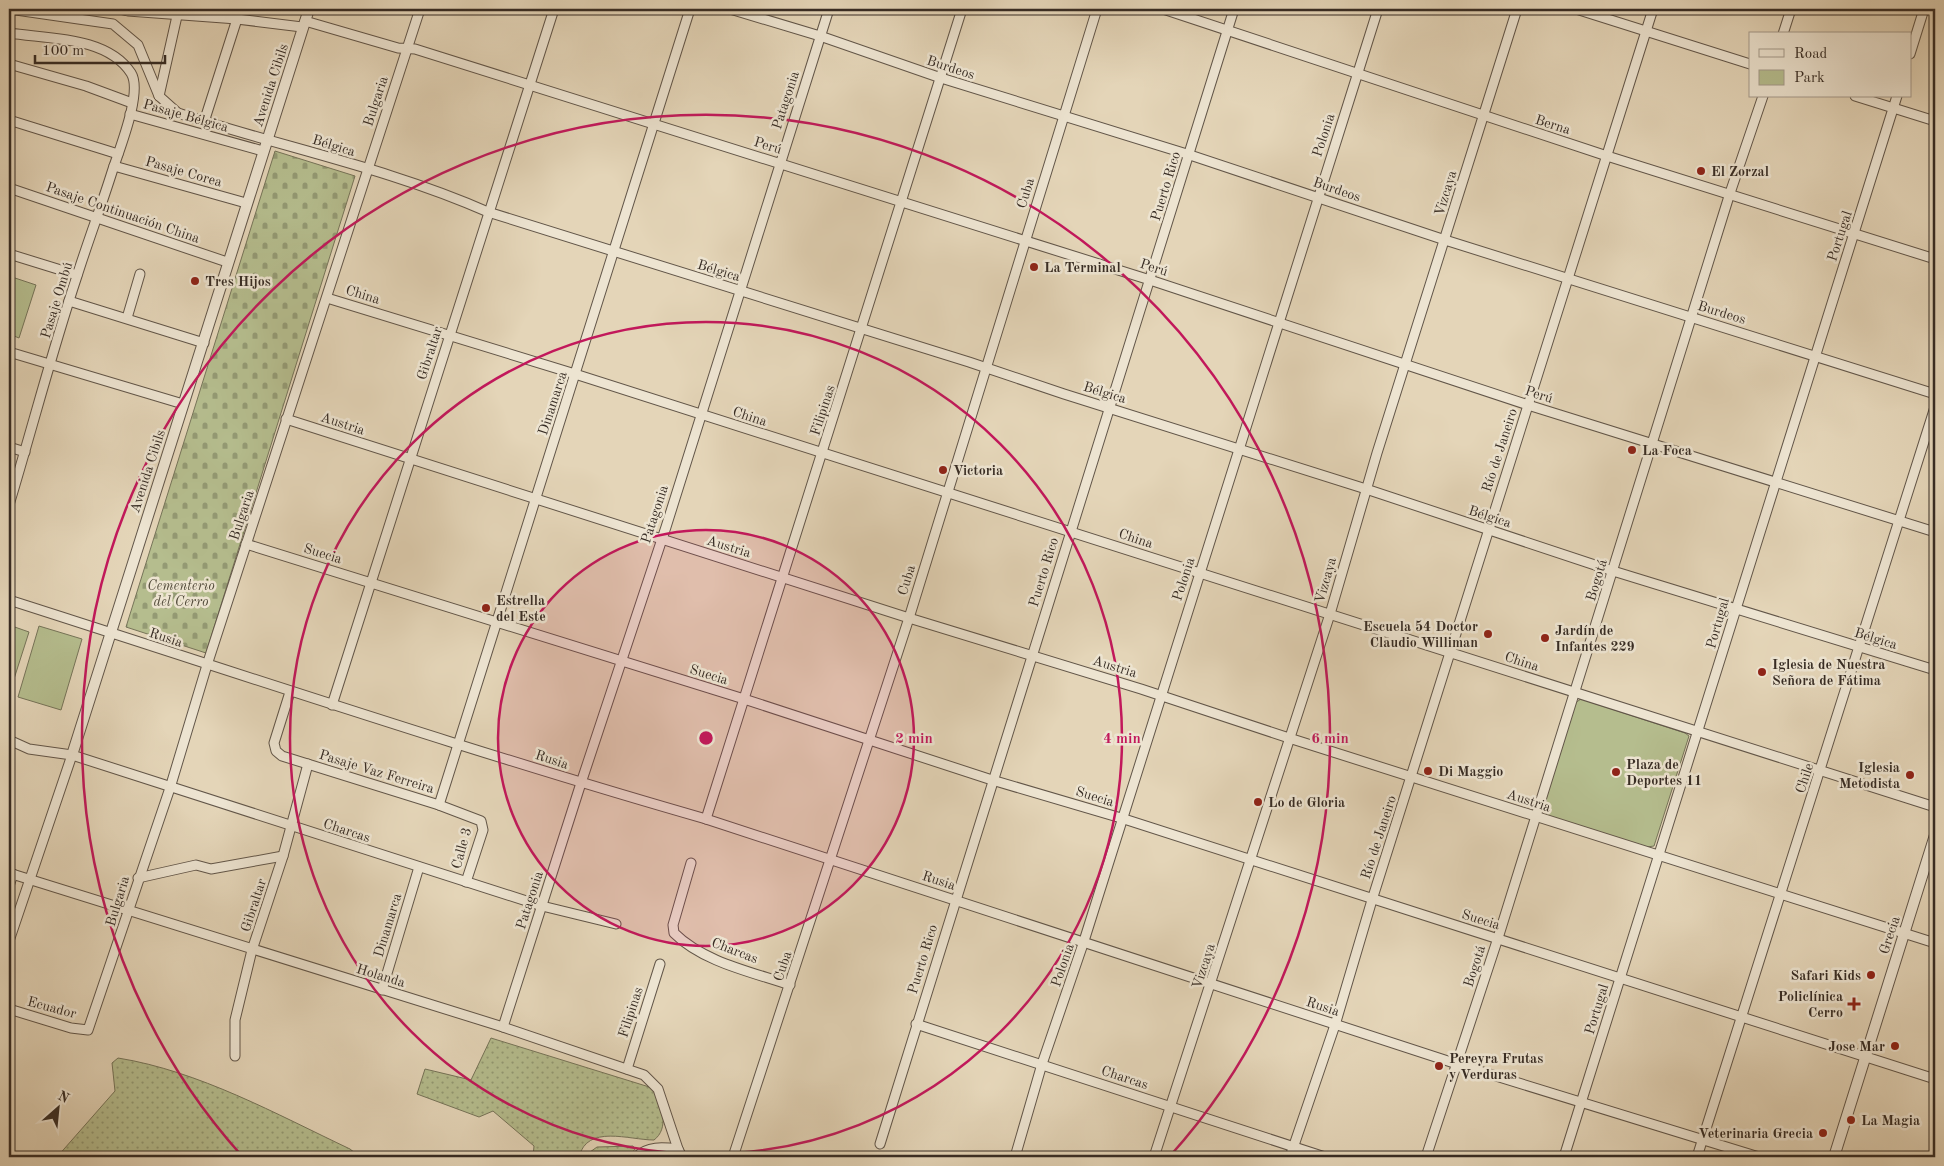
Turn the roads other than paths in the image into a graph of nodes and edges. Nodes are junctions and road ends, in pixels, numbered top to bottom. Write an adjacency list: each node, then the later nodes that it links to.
1 (9, 9): 22 (street)
2 (119, 9): 20 (street, Perú); 22 (street)
3 (217, 9): 21 (street)
4 (309, 9): 23 (street, Avenida Cibils)
5 (420, 9): 30 (street, Bulgaria)
6 (554, 9): 35 (street, Gibraltar)
7 (690, 9): 48 (street, Dinamarca)
8 (730, 9): 28 (street, Burdeos)
9 (829, 9): 28 (street, Patagonia)
10 (962, 9): 34 (street, Filipinas)
11 (1096, 9): 44 (street, Cuba)
12 (1163, 9): 24 (street, Berna)
13 (1234, 9): 24 (street, Puerto Rico)
14 (1378, 9): 33 (street, Polonia)
15 (1517, 9): 43 (street, Vizcaya)
16 (1576, 9): 25 (street)
17 (1653, 9): 25 (street, Río de Janeiro)
18 (1790, 9): 26 (street)
19 (1924, 9): 29 (street)
20 (177, 16): 21 (street, Perú); 36 (street)
21 (237, 19): 23 (street, Perú); 47 (street)
22 (113, 24): 36 (street, Pasaje Bélgica)
23 (304, 24): 30 (street, Perú); 49 (street, Avenida Cibils)
24 (1227, 29): 33 (street, Berna); 52 (street, Puerto Rico)
25 (1646, 31): 32 (street); 53 (street, Río de Janeiro)
26 (1784, 32)
27 (9, 34): 40 (street, Pasaje Bélgica)
28 (820, 36): 34 (street, Burdeos); 54 (street, Patagonia)
29 (1912, 48)
30 (407, 49): 35 (street, Perú); 56 (street, Bulgaria)
31 (9, 64): 40 (street, Pasaje Bélgica)
32 (1749, 64)
33 (1358, 72): 43 (street, Berna); 59 (street, Polonia)
34 (941, 78): 44 (street, Burdeos); 61 (street, Filipinas)
35 (529, 84): 48 (street, Perú); 62 (street, Gibraltar)
36 (160, 96): 47 (street, Pasaje Bélgica)
37 (1762, 98): 58 (street, Bogotá)
38 (1861, 98): 41 (street)
39 (1896, 98): 41 (street, Portugal)
40 (132, 104): 42 (street, Pasaje Ombú)
41 (1893, 108): 46 (street); 64 (street, Portugal)
42 (130, 114): 50 (street, Pasaje Bélgica); 51 (street, Pasaje Ombú)
43 (1484, 115): 53 (street, Berna); 65 (street, Vizcaya)
44 (1063, 117): 52 (street, Burdeos); 66 (street, Cuba)
45 (9, 120): 51 (street)
46 (1935, 121)
47 (204, 122): 49 (street, Pasaje Bélgica)
48 (654, 125): 54 (street, Perú); 67 (street, Dinamarca)
49 (267, 138): 50 (street, Avenida Cibils); 56 (street, Bélgica)
50 (263, 151): 60 (street, Avenida Cibils)
51 (118, 154): 55 (street, Pasaje Ombú)
52 (1190, 155): 59 (street, Burdeos); 74 (street, Puerto Rico)
53 (1607, 156): 58 (street, Berna); 73 (street, Río de Janeiro)
54 (780, 163): 61 (street, Perú); 75 (street, Patagonia)
55 (114, 166): 60 (street, Pasaje Corea); 63 (street, Pasaje Ombú)
56 (367, 170): 62 (street, Bélgica); 76 (street, Bulgaria)
57 (9, 188): 63 (street, Pasaje Continuación China)
58 (1730, 193): 64 (street, Berna); 78 (street, Bogotá)
59 (1318, 197): 65 (street, Burdeos); 80 (street, Polonia)
60 (246, 203): 70 (street, Avenida Cibils)
61 (901, 204): 66 (street, Perú); 81 (street, Filipinas)
62 (488, 212): 67 (street, Bélgica); 82 (street, Gibraltar)
63 (98, 218): 70 (street, Pasaje Continuación China); 72 (street, Pasaje Ombú)
64 (1854, 233): 69 (street, Berna); 85 (street, Portugal)
65 (1445, 240): 73 (street, Burdeos); 87 (street, Vizcaya)
66 (1024, 242): 74 (street, Perú); 88 (street, Cuba)
67 (613, 252): 75 (street, Bélgica); 89 (street, Dinamarca)
68 (9, 254): 72 (street)
69 (1935, 259)
70 (228, 262): 83 (street, Avenida Cibils)
71 (140, 274): 79 (street)
72 (77, 275): 77 (street, Pasaje Ombú)
73 (1568, 278): 78 (street, Burdeos); 92 (street, Río de Janeiro)
74 (1150, 280): 80 (street, Perú); 94 (street, Puerto Rico)
75 (739, 291): 81 (street, Bélgica); 95 (street, Patagonia)
76 (327, 298): 82 (street, China); 96 (street, Bulgaria)
77 (69, 302): 79 (street); 86 (street, Pasaje Ombú)
78 (1692, 317): 85 (street, Burdeos); 97 (street, Bogotá)
79 (127, 318): 83 (street)
80 (1280, 323): 87 (street, Perú); 99 (street, Polonia)
81 (861, 330): 88 (street, Bélgica); 101 (street, Filipinas)
82 (449, 335): 89 (street, China); 102 (street, Gibraltar)
83 (204, 342): 91 (street, Avenida Cibils)
84 (9, 352): 86 (street)
85 (1815, 356): 90 (street, Burdeos); 103 (street, Portugal)
86 (50, 365): 91 (street); 100 (street, Pasaje Ombú)
87 (1406, 365): 92 (street, Perú); 104 (street, Vizcaya)
88 (985, 368): 94 (street, Bélgica); 105 (street, Cuba)
89 (575, 374): 95 (street, China); 106 (street, Dinamarca)
90 (1935, 394)
91 (183, 404): 123 (street, Avenida Cibils)
92 (1528, 405): 97 (street, Perú); 109 (street, Río de Janeiro)
93 (1935, 407): 108 (street, Chile)
94 (1109, 408): 99 (street, Bélgica); 110 (street, Puerto Rico)
95 (700, 415): 101 (street, China); 112 (street, Patagonia)
96 (286, 420): 102 (street, Austria); 113 (street, Bulgaria)
97 (1653, 444): 103 (street, Perú); 114 (street, Bogotá)
98 (9, 447): 100 (street)
99 (1239, 448): 104 (street, Bélgica); 115 (street, Polonia)
100 (25, 452): 107 (street, Pasaje Ombú)
101 (822, 454): 105 (street, China); 116 (street, Filipinas)
102 (410, 459): 106 (street, Austria); 117 (street, Gibraltar)
103 (1776, 483): 108 (street, Perú); 119 (street, Portugal)
104 (1366, 489): 109 (street, Bélgica); 120 (street, Vizcaya)
105 (948, 493): 110 (street, China); 121 (street, Cuba)
106 (536, 498): 112 (street, Austria); 122 (street, Dinamarca)
107 (9, 505)
108 (1900, 520): 111 (street, Perú); 124 (street, Chile)
109 (1489, 530): 114 (street, Bélgica); 125 (street, Río de Janeiro)
110 (1070, 531): 115 (street, China); 126 (street, Puerto Rico)
111 (1935, 532)
112 (662, 539): 116 (street, Austria); 127 (street, Patagonia)
113 (246, 544): 117 (street, Suecia); 128 (street, Bulgaria)
114 (1613, 571): 119 (street, Bélgica); 131 (street, Bogotá)
115 (1199, 572): 120 (street, China); 132 (street, Polonia)
116 (783, 577): 121 (street, Austria); 133 (street, Filipinas)
117 (370, 582): 122 (street, Suecia); 134 (street, Gibraltar)
118 (9, 600): 123 (street, Rusia)
119 (1736, 609): 124 (street, Bélgica); 135 (street, Portugal)
120 (1330, 614): 125 (street, China); 136 (street, Vizcaya)
121 (909, 618): 126 (street, Austria); 137 (street, Cuba)
122 (496, 622): 127 (street, Suecia); 139 (street, Dinamarca)
123 (109, 632): 128 (street, Rusia); 140 (street, Avenida Cibils)
124 (1860, 647): 129 (street, Bélgica); 142 (street, Chile)
125 (1451, 652): 131 (street, China); 143 (street, Río de Janeiro)
126 (1032, 655): 132 (street, Austria); 144 (street, Puerto Rico)
127 (621, 661): 133 (street, Suecia); 145 (street, Patagonia)
128 (207, 665): 130 (street, Rusia); 146 (street, Bulgaria)
129 (1935, 670)
130 (290, 692): 134 (street, Rusia); 141 (street, Pasaje Vaz Ferreira)
131 (1574, 693): 135 (street, China); 149 (street, Bogotá)
132 (1160, 696): 136 (street, Austria); 150 (street, Polonia)
133 (744, 700): 137 (street, Suecia); 151 (street, Filipinas)
134 (332, 705): 139 (street, Rusia)
135 (1698, 731): 142 (street, China); 155 (street, Portugal)
136 (1290, 738): 143 (street, Austria); 158 (street, Vizcaya)
137 (868, 739): 144 (street, Suecia); 157 (street, Cuba)
138 (9, 740): 140 (street, Charcas)
139 (458, 744): 145 (street, Rusia); 147 (street, Dinamarca)
140 (72, 755): 146 (street, Charcas); 163 (street, Avenida Cibils)
141 (308, 764): 147 (street, Pasaje Vaz Ferreira); 153 (street, Gibraltar)
142 (1821, 769): 148 (street, China); 166 (street, Chile)
143 (1412, 777): 149 (street, Austria); 168 (street, Río de Janeiro)
144 (992, 780): 150 (street, Suecia); 167 (street, Puerto Rico)
145 (581, 783): 151 (street, Rusia); 169 (street, Patagonia)
146 (170, 788): 153 (street, Charcas); 162 (street, Bulgaria)
147 (439, 804): 152 (street, Pasaje Vaz Ferreira)
148 (1935, 807)
149 (1535, 816): 155 (street, Austria); 173 (street, Bogotá)
150 (1121, 818): 158 (street, Suecia); 175 (street, Polonia)
151 (706, 819): 157 (street, Rusia)
152 (481, 820): 164 (street, Calle 3)
153 (291, 827): 156 (street, Gibraltar); 160 (street, Charcas)
154 (1935, 835): 172 (street, Grecia)
155 (1658, 855): 166 (street, Austria); 179 (street, Portugal)
156 (283, 856): 162 (street); 177 (street, Gibraltar)
157 (832, 860): 167 (street, Rusia); 180 (street, Cuba)
158 (1251, 860): 168 (street, Suecia); 181 (street, Vizcaya)
159 (691, 863): 180 (street, Charcas)
160 (419, 867): 164 (street, Charcas); 182 (street, Dinamarca)
161 (10, 874): 163 (street, Holanda); 165 (street)
162 (138, 878): 170 (street, Bulgaria)
163 (29, 879): 170 (street, Holanda); 174 (street, Avenida Cibils)
164 (466, 882): 169 (street, Charcas)
165 (9, 886)
166 (1782, 893): 172 (street, Austria); 184 (street, Chile)
167 (955, 900): 175 (street, Rusia); 185 (street, Puerto Rico)
168 (1372, 900): 173 (street, Suecia); 186 (street, Río de Janeiro)
169 (542, 906): 171 (street, Charcas); 187 (street, Patagonia)
170 (128, 910): 177 (street, Holanda); 188 (street, Bulgaria)
171 (616, 924)
172 (1904, 933): 176 (street, Austria); 190 (street, Grecia)
173 (1498, 938): 179 (street, Suecia); 192 (street, Bogotá)
174 (9, 941)
175 (1084, 941): 181 (street, Rusia); 191 (street, Polonia)
176 (1935, 943)
177 (252, 950): 182 (street, Holanda); 189 (street, Gibraltar)
178 (660, 964): 193 (street, Filipinas)
179 (1620, 978): 184 (street, Suecia); 195 (street, Portugal)
180 (790, 985): 202 (street, Cuba)
181 (1211, 985): 186 (street, Rusia); 196 (street, Vizcaya)
182 (382, 990): 187 (street, Holanda)
183 (9, 1009): 188 (street, Ecuador)
184 (1742, 1017): 190 (street, Suecia); 197 (street, Chile)
185 (916, 1024): 191 (street, Charcas); 198 (street, Puerto Rico)
186 (1335, 1025): 192 (street, Rusia); 199 (street, Río de Janeiro)
187 (503, 1027): 193 (street, Holanda)
188 (88, 1030)
189 (235, 1056)
190 (1865, 1057): 194 (street, Suecia); 211 (street, Grecia)
191 (1042, 1064): 196 (street, Charcas); 203 (street, Polonia)
192 (1457, 1064): 195 (street, Rusia); 207 (street, Bogotá)
193 (627, 1069): 200 (street, Holanda)
194 (1935, 1079)
195 (1582, 1102): 197 (street, Rusia); 208 (street, Portugal)
196 (1171, 1106): 199 (street, Charcas); 204 (street, Vizcaya)
197 (1702, 1140): 209 (street, Chile); 210 (street, Rusia)
198 (880, 1144)
199 (1293, 1147): 205 (street, Río de Janeiro); 206 (street, Charcas)
200 (680, 1153): 201 (street)
201 (636, 1157)
202 (734, 1157)
203 (1015, 1157)
204 (1154, 1157)
205 (1290, 1157)
206 (1325, 1157)
207 (1426, 1157)
208 (1564, 1157)
209 (1697, 1157)
210 (1759, 1157)
211 (1834, 1157)

